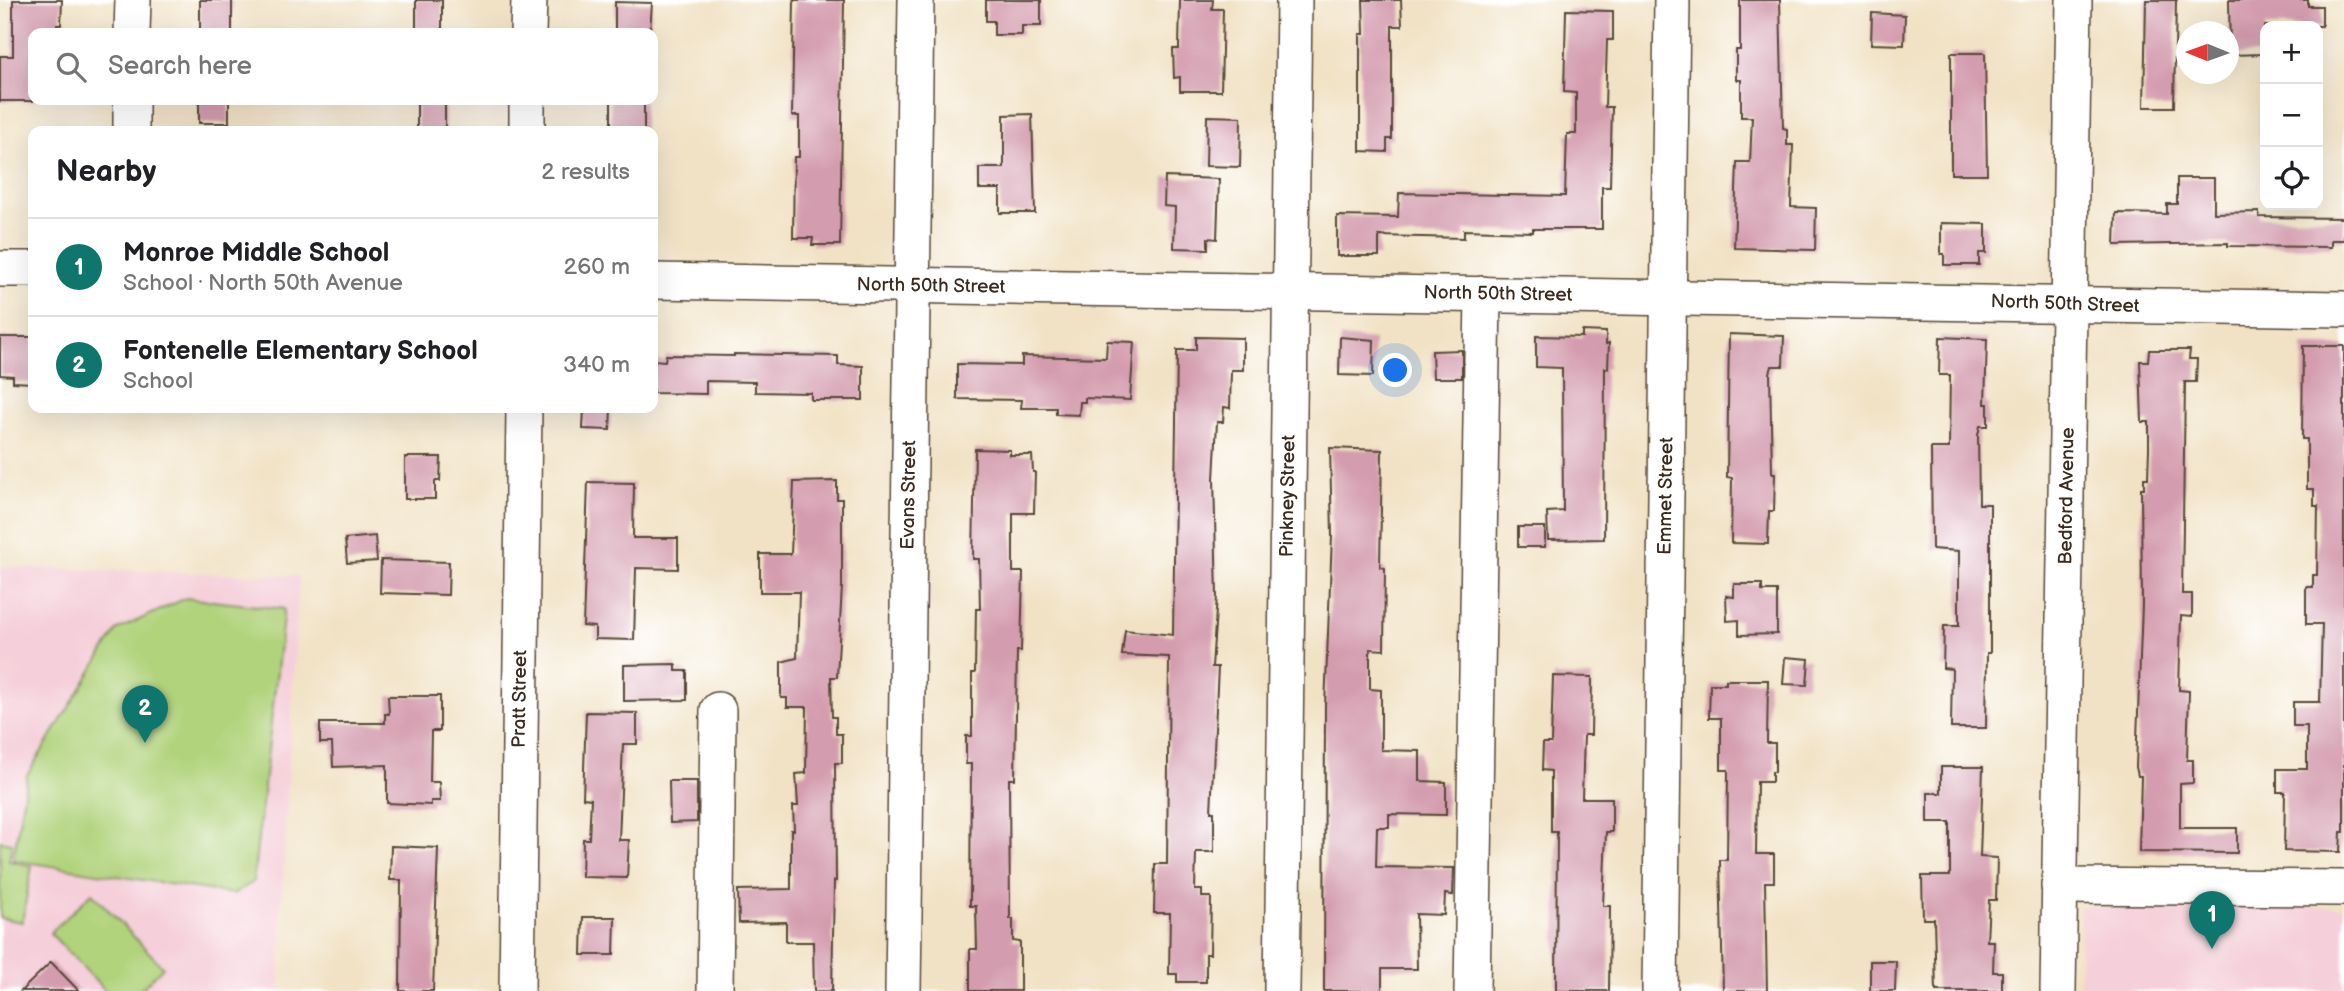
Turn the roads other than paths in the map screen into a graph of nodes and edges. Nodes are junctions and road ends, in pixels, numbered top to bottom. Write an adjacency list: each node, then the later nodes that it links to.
1 (133, 0): 7 (street)
2 (528, 0): 8 (street)
3 (916, 0): 16 (street, Evans Street)
4 (1294, 0): 17 (street, Pinkney Street)
5 (1672, 0): 19 (street, Emmet Street)
6 (2074, 0): 20 (street, Bedford Avenue)
7 (132, 28)
8 (528, 28)
9 (131, 105): 11 (street)
10 (527, 105): 12 (street)
11 (131, 126)
12 (527, 126)
13 (0, 269): 14 (street)
14 (28, 269)
15 (658, 281): 16 (street, North 50th Street)
16 (912, 285): 17 (street, North 50th Street); 28 (street, Evans Street)
17 (1291, 291): 18 (street, North 50th Street); 29 (street, Pinkney Street)
18 (1483, 294): 19 (street, North 50th Street); 30 (street)
19 (1668, 296): 20 (street, North 50th Street); 31 (street, Emmet Street)
20 (2069, 304): 21 (street, North 50th Street); 24 (street, Bedford Avenue)
21 (2344, 309)
22 (524, 413): 26 (street, Pratt Street)
23 (719, 710): 27 (street)
24 (2059, 886): 25 (street); 32 (street, Bedford Avenue)
25 (2344, 888)
26 (517, 991)
27 (715, 991)
28 (903, 991)
29 (1282, 991)
30 (1472, 991)
31 (1660, 991)
32 (2058, 991)

